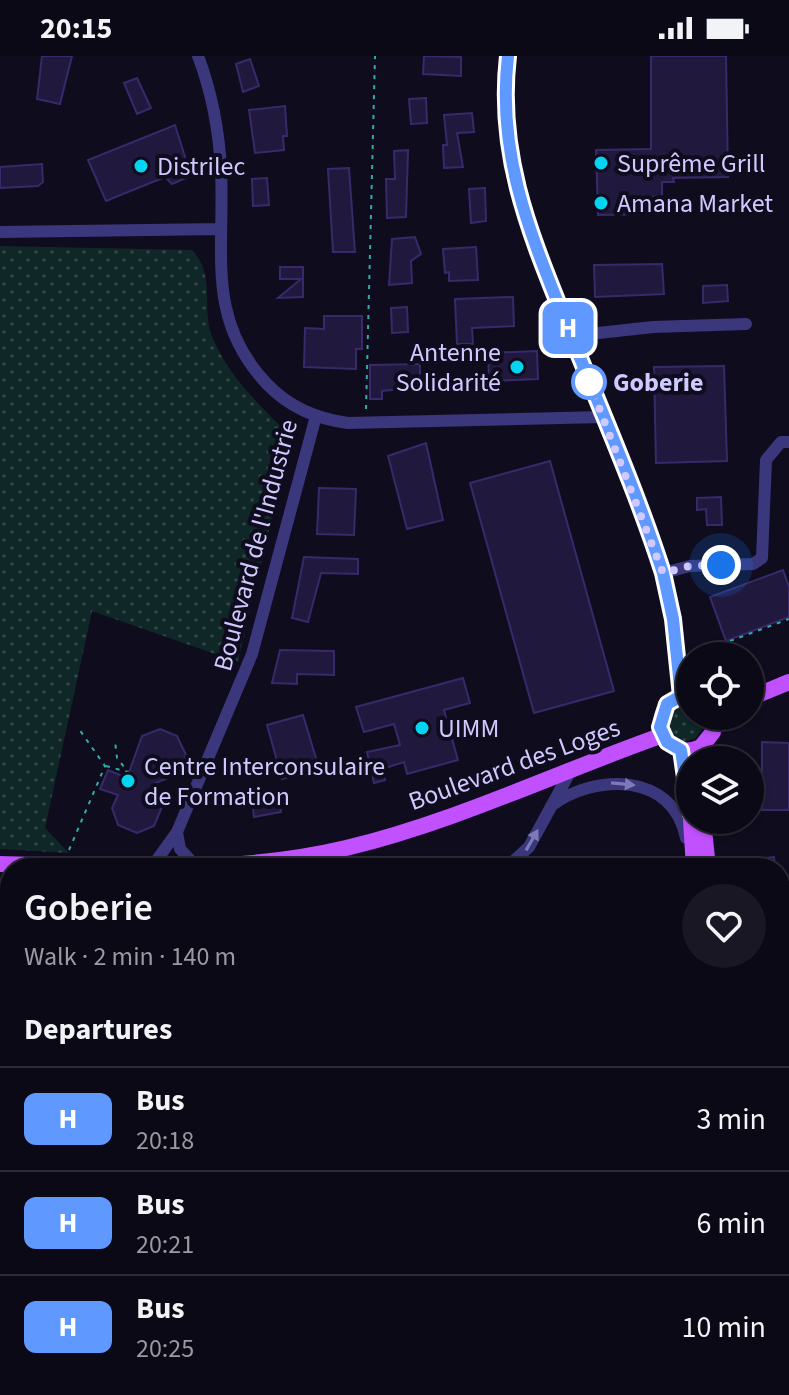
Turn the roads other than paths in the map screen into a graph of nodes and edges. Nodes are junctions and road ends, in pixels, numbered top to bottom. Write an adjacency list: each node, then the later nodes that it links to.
1 (198, 56): 3 (street, Boulevard de l'Industrie)
2 (508, 56): 6 (street)
3 (221, 229): 4 (street); 7 (street, Boulevard de l'Industrie)
4 (0, 232)
5 (746, 324): 6 (street)
6 (571, 336): 8 (street)
7 (316, 416): 8 (street); 19 (street, Boulevard de l'Industrie)
8 (603, 417): 10 (street)
9 (789, 442): 10 (street)
10 (663, 573): 11 (street)
11 (677, 642)
12 (789, 682): 13 (main road)
13 (764, 692)
14 (676, 703): 15 (main road)
15 (663, 735): 16 (main road); 17 (main road, Boulevard des Loges)
16 (676, 746)
17 (572, 768): 18 (street); 24 (main road, Boulevard des Loges)
18 (551, 806): 25 (street, one-way to 18); 26 (street, one-way to 26)
19 (177, 832): 22 (street, Boulevard de l'Industrie); 23 (street)
20 (692, 834): 27 (main road)
21 (704, 834): 28 (main road)
22 (158, 858)
23 (188, 858)
24 (288, 858)
25 (517, 858)
26 (691, 858)
27 (693, 858)
28 (707, 858)

